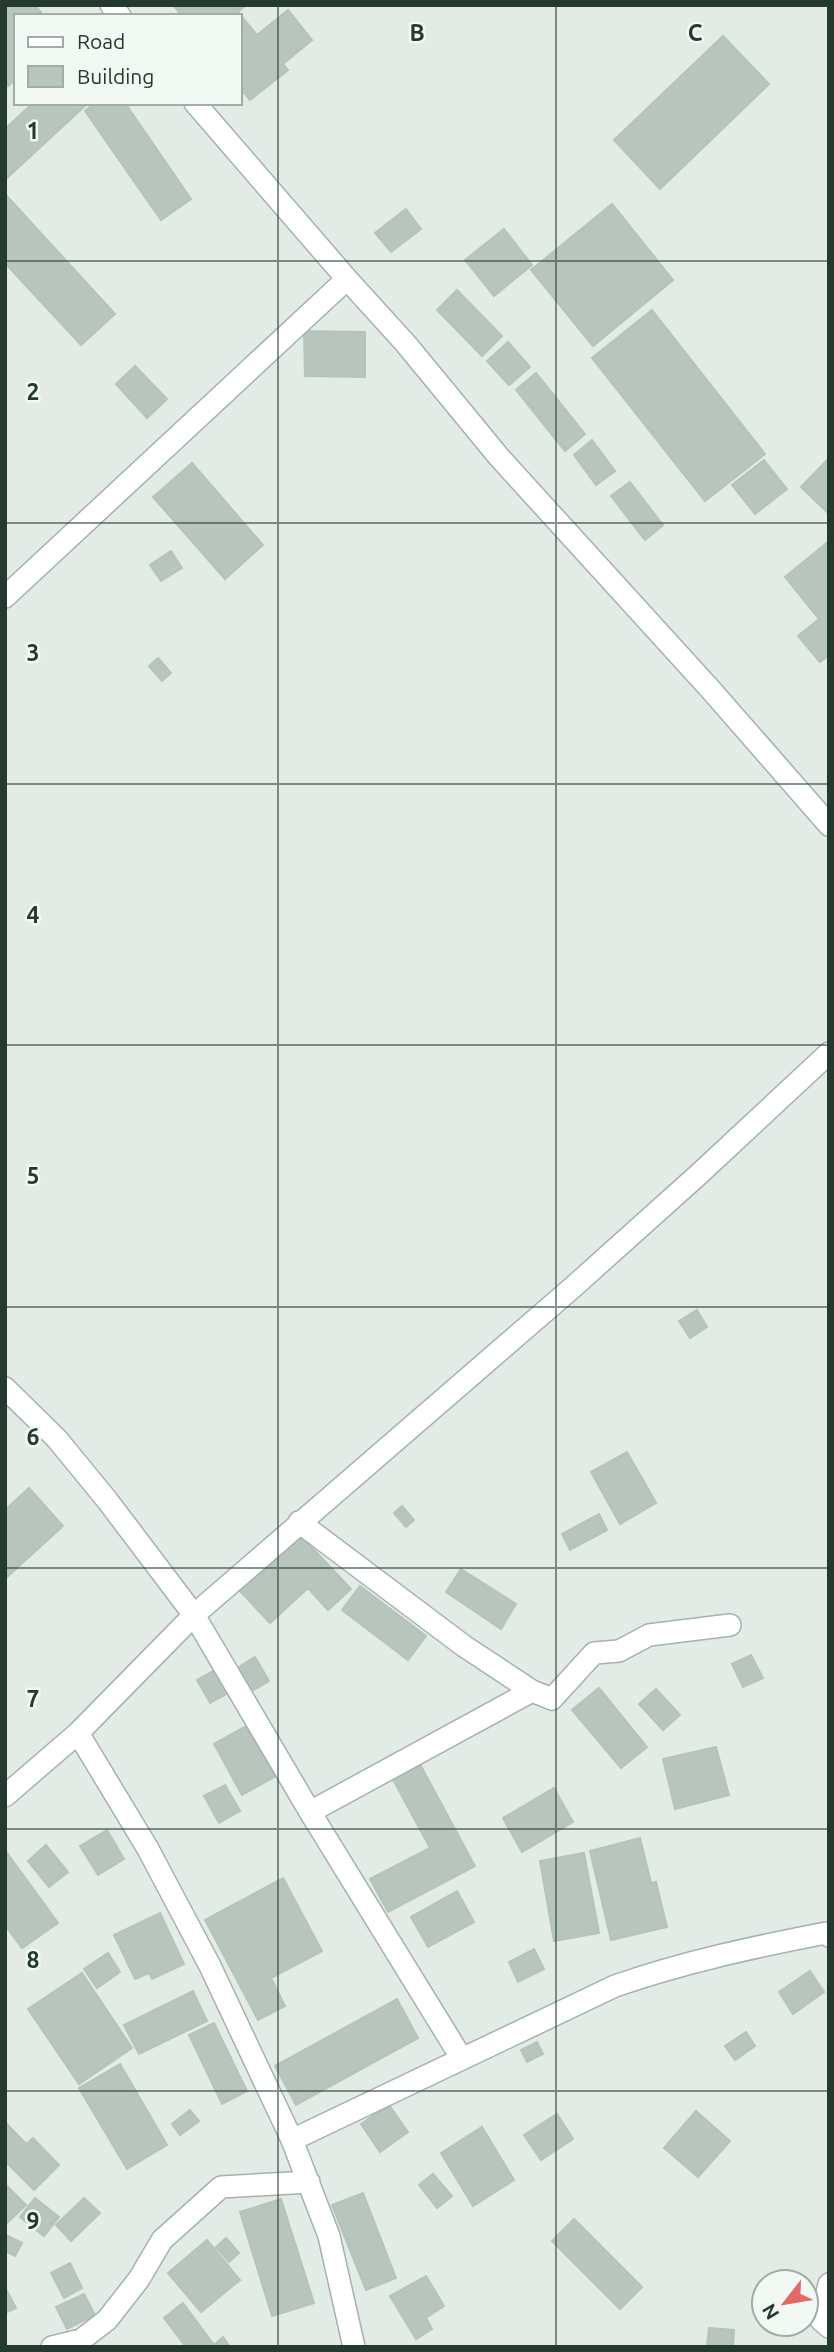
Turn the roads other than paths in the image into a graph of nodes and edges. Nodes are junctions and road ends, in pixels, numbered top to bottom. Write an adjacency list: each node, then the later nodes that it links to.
1 (197, 105): 2 (street)
2 (347, 279): 3 (street); 4 (street)
3 (5, 597)
4 (829, 825)
5 (829, 1053): 7 (street)
6 (5, 1388): 8 (street)
7 (299, 1522): 8 (street); 10 (street)
8 (194, 1615): 11 (street); 13 (street)
9 (730, 1625): 10 (street)
10 (532, 1691): 13 (street)
11 (78, 1733): 12 (street); 16 (street)
12 (5, 1796)
13 (310, 1812): 15 (street)
14 (829, 1936): 15 (street)
15 (462, 2059): 16 (street)
16 (292, 2140): 17 (street)
17 (309, 2182): 20 (street); 21 (street)
18 (829, 2284): 19 (street)
19 (829, 2327)
20 (52, 2347)
21 (354, 2347)

